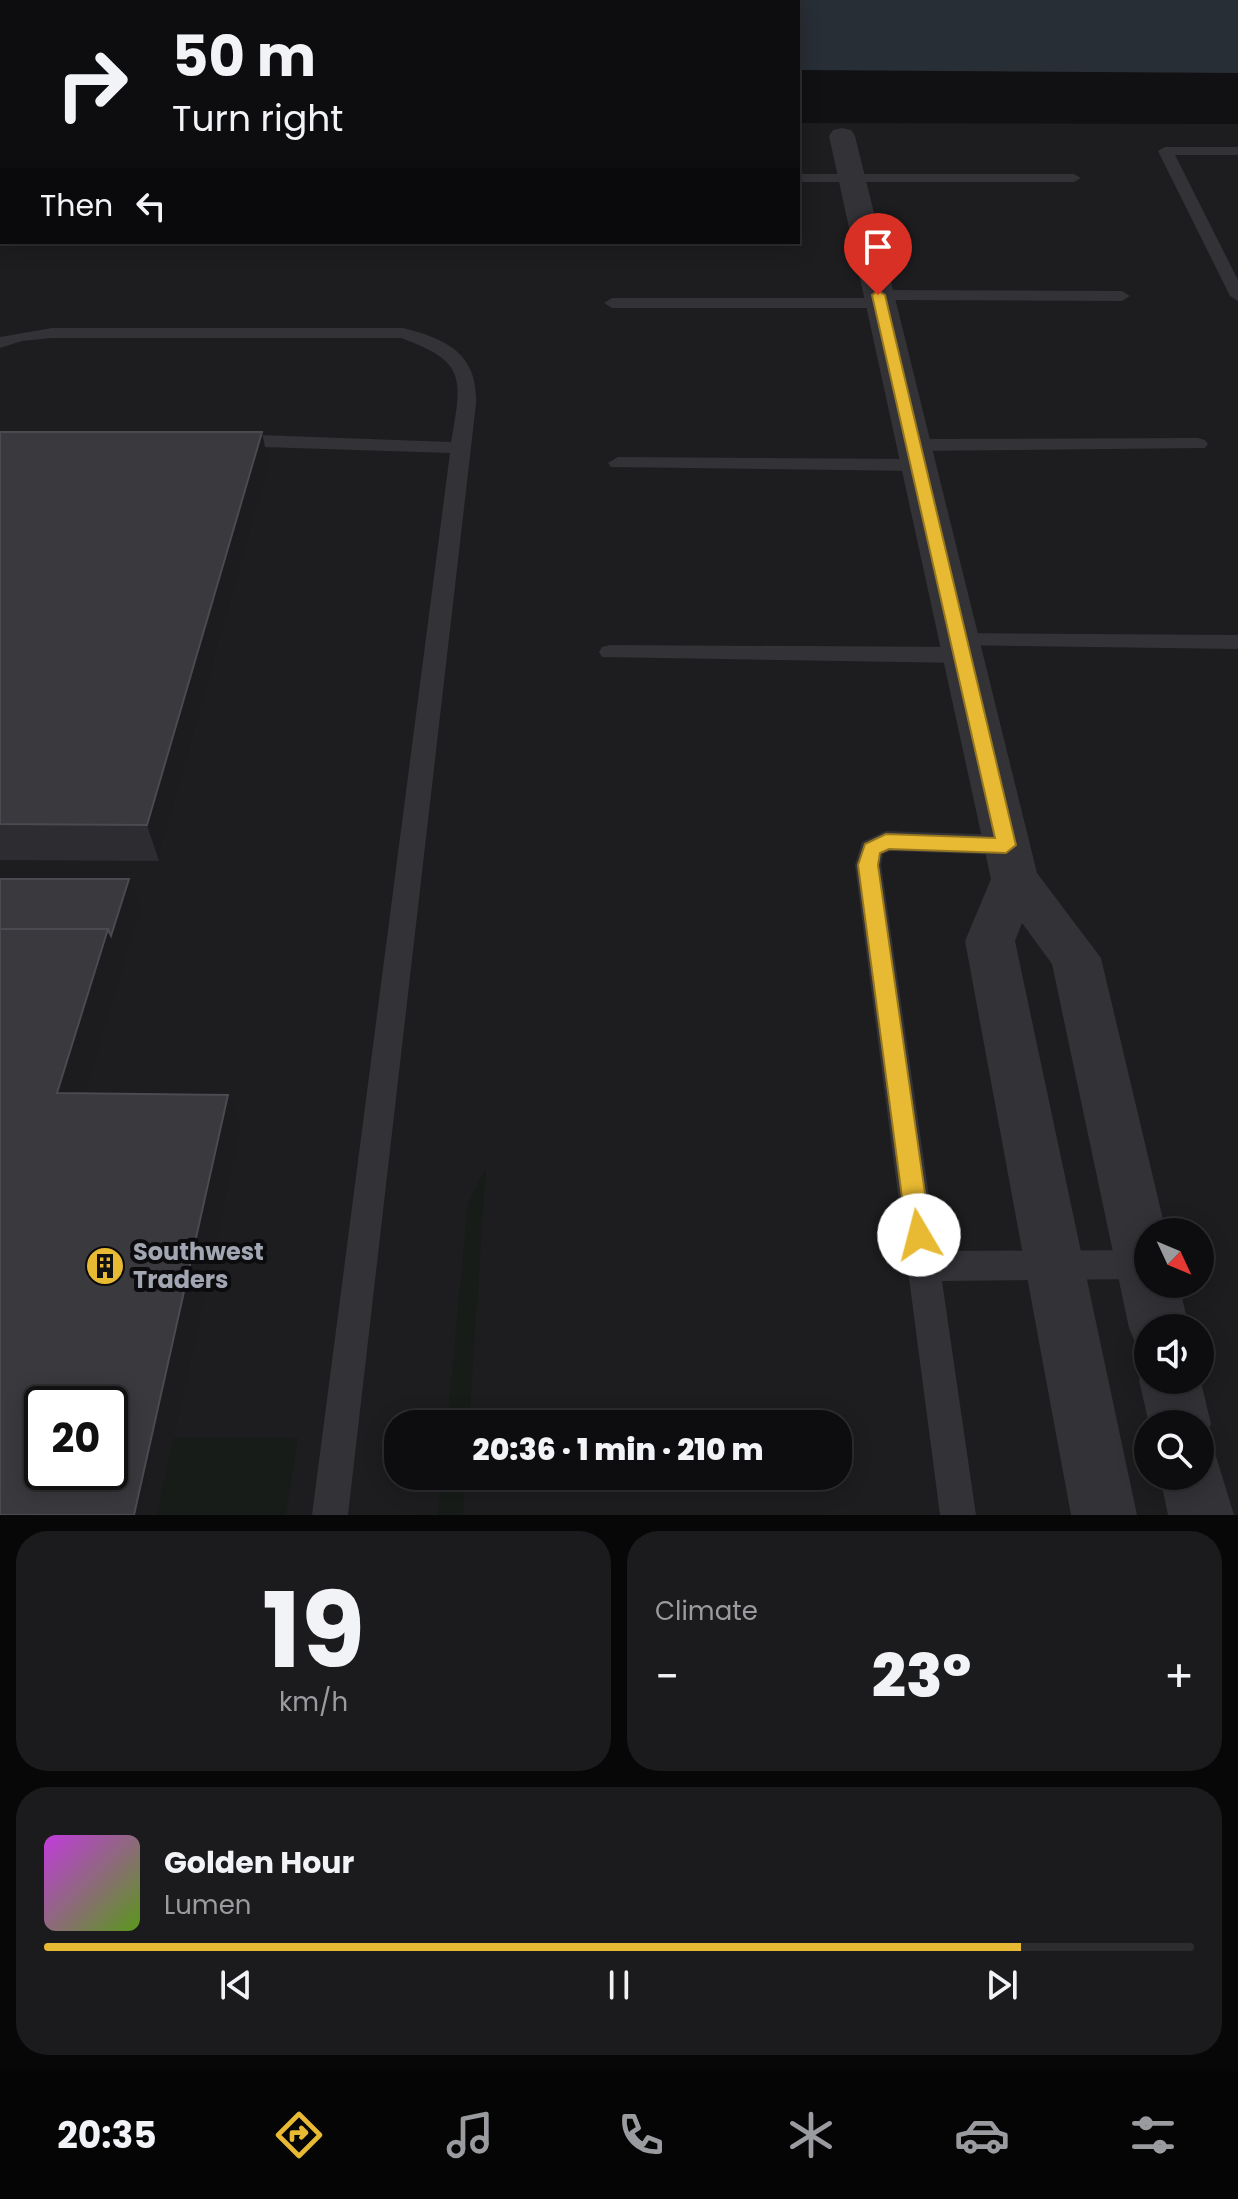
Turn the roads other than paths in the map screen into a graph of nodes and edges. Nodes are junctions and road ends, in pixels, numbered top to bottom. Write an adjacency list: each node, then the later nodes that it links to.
1 (842, 136): 4 (street)
2 (1238, 151): 7 (lane)
3 (800, 178): 4 (lane)
4 (851, 178): 5 (lane); 8 (street)
5 (1074, 178)
6 (1122, 296): 8 (lane)
7 (1238, 296)
8 (879, 299): 9 (lane); 14 (street)
9 (612, 303)
10 (0, 343): 13 (lane)
11 (206, 440): 13 (lane)
12 (1198, 444): 14 (lane)
13 (460, 448): 25 (lane)
14 (916, 455): 15 (lane); 17 (street)
15 (618, 463)
16 (1238, 642): 17 (lane)
17 (961, 648): 18 (lane); 19 (street)
18 (610, 652)
19 (1011, 862): 20 (street); 21 (street); 22 (lane)
20 (1134, 1218)
21 (1054, 1264): 22 (lane); 23 (lane); 27 (street)
22 (923, 1266): 26 (lane)
23 (1134, 1274)
24 (1195, 1490): 28 (street)
25 (330, 1515)
26 (958, 1515)
27 (1104, 1515)
28 (1201, 1515)

